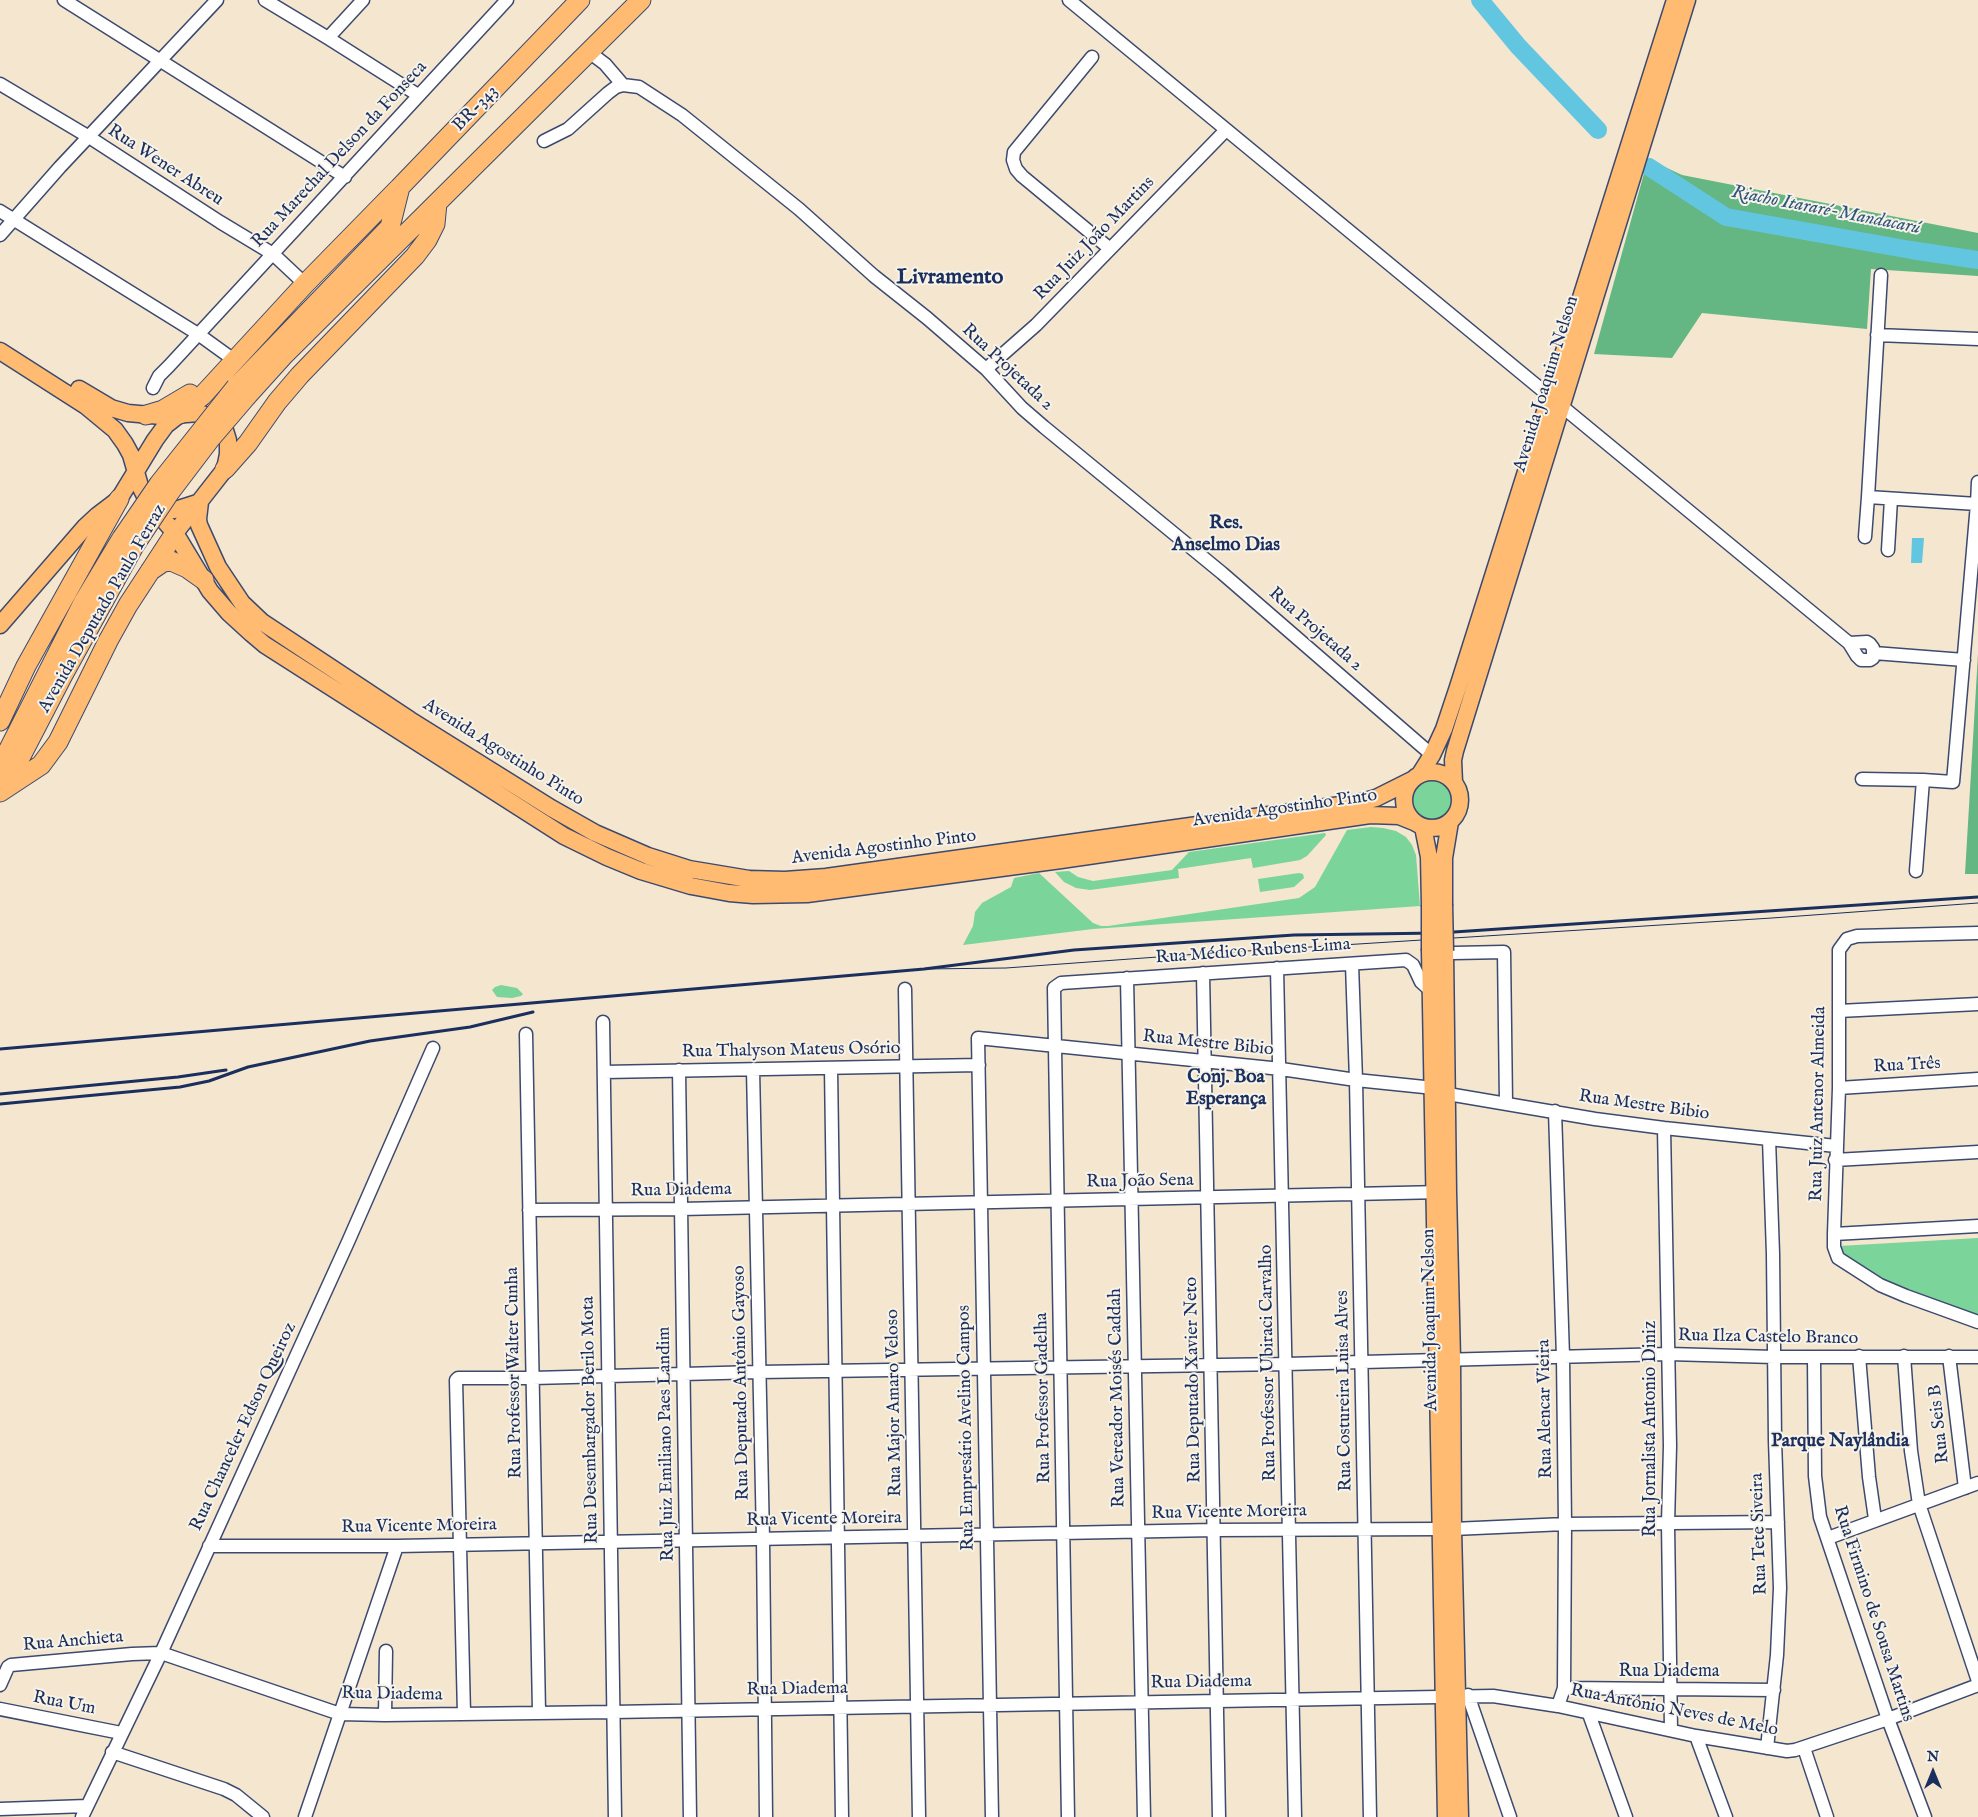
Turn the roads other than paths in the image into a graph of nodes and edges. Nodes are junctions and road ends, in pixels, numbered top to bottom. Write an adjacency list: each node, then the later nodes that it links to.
1 (64, 0): 14 (street)
2 (217, 0): 14 (street)
3 (265, 0): 11 (street)
4 (363, 0): 11 (street)
5 (507, 0): 18 (street, Rua Marechal Delson da Fonseca)
6 (580, 0): 23 (highway, BR-343)
7 (641, 0): 12 (highway)
8 (1068, 0): 19 (street)
9 (1675, 0): 15 (main road, Avenida Joaquim Nelson)
10 (1687, 0): 15 (main road, Avenida Joaquim Nelson)
11 (328, 38): 18 (street)
12 (589, 52): 17 (street); 24 (highway)
13 (1092, 57): 28 (street)
14 (161, 60): 20 (street); 22 (street)
15 (1657, 76): 41 (main road, Avenida Joaquim Nelson)
16 (0, 84): 20 (street, Rua Wener Abreu)
17 (624, 85): 21 (street); 39 (street, Rua Projetada 2)
18 (418, 95): 22 (street, Rua Marechal Delson da Fonseca)
19 (1226, 130): 28 (street, Rua Juiz João Martins); 41 (street)
20 (89, 137): 26 (street); 29 (street, Rua Wener Abreu)
21 (544, 141)
22 (345, 177): 29 (street, Rua Marechal Delson da Fonseca)
23 (400, 187): 31 (highway, BR-343); 32 (highway)
24 (437, 203): 31 (highway); 45 (highway)
25 (0, 211): 26 (street)
26 (15, 220): 27 (street); 33 (street)
27 (0, 235)
28 (1110, 248): 39 (street, Rua Juiz João Martins)
29 (273, 254): 32 (street, Rua Wener Abreu); 33 (street, Rua Marechal Delson da Fonseca)
30 (1881, 275): 34 (street)
31 (352, 278): 56 (highway, Avenida Deputado Paulo Ferraz, bridge)
32 (305, 284): 38 (highway)
33 (198, 334): 38 (street); 40 (street, Rua Marechal Delson da Fonseca)
34 (1877, 335): 36 (street); 48 (street)
35 (0, 339): 42 (main road)
36 (1978, 339)
37 (0, 351): 42 (main road)
38 (233, 362): 43 (highway); 44 (highway)
39 (986, 369): 63 (street, Rua Projetada 2)
40 (152, 388)
41 (1555, 401): 61 (street); 63 (main road, Avenida Joaquim Nelson); 68 (main road, Avenida Joaquim Nelson)
42 (89, 402): 44 (main road); 46 (main road)
43 (180, 414): 44 (main road); 45 (main road); 46 (main road)
44 (146, 415)
45 (225, 468): 51 (main road)
46 (137, 472): 49 (main road); 53 (main road)
47 (1978, 482): 52 (street)
48 (1868, 497): 50 (street); 55 (street)
49 (119, 499): 60 (main road); 62 (highway)
50 (1891, 499): 52 (street); 57 (street)
51 (200, 502): 53 (main road); 54 (main road); 65 (main road, Avenida Agostinho Pinto)
52 (1977, 504): 61 (street)
53 (155, 509): 54 (main road, Avenida Agostinho Pinto)
54 (175, 533): 58 (highway); 59 (main road, Avenida Agostinho Pinto)
55 (1865, 537)
56 (128, 542): 64 (highway, Avenida Deputado Paulo Ferraz); 69 (highway, Avenida Deputado Paulo Ferraz)
57 (1888, 550)
58 (149, 571): 59 (highway); 70 (highway)
59 (204, 580): 72 (main road, Avenida Agostinho Pinto)
60 (0, 626)
61 (1964, 660): 67 (street)
62 (0, 721)
63 (1432, 755): 65 (main road, Avenida Joaquim Nelson)
64 (0, 772)
65 (1416, 777): 68 (main road); 72 (main road)
66 (1862, 779): 67 (street)
67 (1923, 780): 73 (street)
68 (1454, 782): 71 (main road)
69 (0, 786)
70 (0, 792)
71 (1450, 822): 72 (main road); 74 (main road, Avenida Joaquim Nelson)
72 (1419, 824): 74 (main road, Avenida Joaquim Nelson)
73 (1916, 871)
74 (1437, 904): 76 (main road, Avenida Joaquim Nelson, bridge)
75 (1978, 932): 85 (street, Rua Juiz Antenor Almeida)
76 (1443, 952): 83 (main road, Avenida Joaquim Nelson); 103 (main road, Avenida Joaquim Nelson); 104 (street)
77 (1352, 964): 78 (street, Rua Médico Rubens Lima); 83 (street, Rua Médico Rubens Lima); 101 (street, Rua Costureira Luisa Alves)
78 (1277, 968): 79 (street, Rua Médico Rubens Lima); 97 (street, Rua Professor Ubiraci Carvalho)
79 (1203, 973): 80 (street, Rua Médico Rubens Lima); 92 (street, Rua Deputado Xavier Neto)
80 (1127, 978): 81 (street, Rua Médico Rubens Lima); 91 (street, Rua Vereador Moisés Caddah)
81 (1062, 982): 89 (street, Rua Professor Gadelha)
82 (905, 989): 94 (street, Rua Major Amaro Veloso)
83 (1432, 991): 103 (main road, Avenida Joaquim Nelson)
84 (1978, 1004): 85 (street)
85 (1838, 1011): 102 (street, Rua Juiz Antenor Almeida)
86 (603, 1022): 99 (street, Rua Desembargador Berilo Mota)
87 (526, 1034): 122 (street, Rua Professor Walter Cunha)
88 (978, 1038): 89 (street, Rua Mestre Bibio); 93 (street, Rua Empresário Avelino Campos)
89 (1054, 1045): 91 (street, Rua Mestre Bibio); 116 (street, Rua Professor Gadelha)
90 (433, 1048): 170 (street, Rua Chanceler Edson Queiroz)
91 (1129, 1053): 92 (street, Rua Mestre Bibio); 115 (street, Rua Vereador Moisés Caddah)
92 (1205, 1062): 97 (street, Rua Mestre Bibio); 114 (street, Rua Deputado Xavier Neto)
93 (979, 1065): 94 (street, Rua Thalyson Mateus Osório); 117 (street, Rua Empresário Avelino Campos)
94 (906, 1066): 95 (street, Rua Thalyson Mateus Osório); 119 (street, Rua Major Amaro Veloso)
95 (831, 1068): 96 (street, Rua Thalyson Mateus Osório); 118 (street)
96 (753, 1069): 98 (street, Rua Thalyson Mateus Osório); 120 (street, Rua Deputado Antônio Gayoso)
97 (1281, 1069): 101 (street, Rua Mestre Bibio); 113 (street, Rua Professor Ubiraci Carvalho)
98 (679, 1070): 99 (street, Rua Thalyson Mateus Osório); 121 (street, Rua Juiz Emiliano Paes Landim)
99 (604, 1072): 123 (street, Rua Desembargador Berilo Mota)
100 (1978, 1079): 102 (street, Rua Três)
101 (1356, 1080): 103 (street, Rua Mestre Bibio); 112 (street, Rua Costureira Luisa Alves)
102 (1838, 1088): 108 (street, Rua Juiz Antenor Almeida)
103 (1441, 1091): 104 (street, Rua Mestre Bibio); 111 (main road, Avenida Joaquim Nelson)
104 (1506, 1103): 105 (street, Rua Mestre Bibio)
105 (1556, 1111): 106 (street, Rua Mestre Bibio); 132 (street, Rua Alencar Vieira)
106 (1664, 1128): 107 (street, Rua Mestre Bibio); 127 (street, Rua Jornalista Antonio Diniz)
107 (1769, 1139): 108 (street, Rua Mestre Bibio); 133 (street, Rua Tete Siveira)
108 (1836, 1146): 110 (street, Rua Juiz Antenor Almeida)
109 (1978, 1152): 110 (street)
110 (1835, 1160): 125 (street, Rua Juiz Antenor Almeida)
111 (1441, 1192): 112 (street, Rua João Sena); 135 (main road, Avenida Joaquim Nelson)
112 (1358, 1194): 113 (street, Rua João Sena); 136 (street, Rua Costureira Luisa Alves)
113 (1283, 1197): 114 (street, Rua João Sena); 138 (street, Rua Professor Ubiraci Carvalho)
114 (1208, 1198): 115 (street, Rua João Sena); 137 (street, Rua Deputado Xavier Neto)
115 (1132, 1199): 116 (street, Rua João Sena); 139 (street, Rua Vereador Moisés Caddah)
116 (1059, 1201): 117 (street, Rua João Sena); 140 (street, Rua Professor Gadelha)
117 (981, 1203): 119 (street, Rua João Sena); 141 (street, Rua Empresário Avelino Campos)
118 (833, 1204): 119 (street, Rua João Sena); 120 (street, Rua Diadema); 143 (street)
119 (909, 1204): 142 (street, Rua Major Amaro Veloso)
120 (756, 1207): 121 (street, Rua Diadema); 144 (street, Rua Deputado Antônio Gayoso)
121 (681, 1209): 123 (street, Rua Diadema); 145 (street, Rua Juiz Emiliano Paes Landim)
122 (529, 1210): 123 (street, Rua Diadema); 147 (street, Rua Professor Walter Cunha)
123 (606, 1210): 146 (street, Rua Desembargador Berilo Mota)
124 (1978, 1226): 125 (street)
125 (1834, 1234): 126 (street, Rua Juiz Antenor Almeida)
126 (1978, 1322)
127 (1669, 1354): 132 (street, Rua Ilza Castelo Branco); 133 (street, Rua Ilza Castelo Branco); 154 (street, Rua Jornalista Antonio Diniz)
128 (1859, 1356): 129 (street, Rua Ilza Castelo Branco); 134 (street, Rua Ilza Castelo Branco); 151 (street)
129 (1904, 1356): 130 (street, Rua Ilza Castelo Branco); 150 (street)
130 (1949, 1356): 131 (street, Rua Ilza Castelo Branco); 149 (street, Rua Seis B)
131 (1978, 1356)
132 (1563, 1357): 135 (street, Rua Ilza Castelo Branco); 153 (street, Rua Alencar Vieira)
133 (1774, 1357): 134 (street, Rua Ilza Castelo Branco); 152 (street, Rua Tete Siveira)
134 (1814, 1358): 164 (street, Rua Firmino de Sousa Martins)
135 (1445, 1359): 136 (street, Rua Ilza Castelo Branco); 157 (main road, Avenida Joaquim Nelson)
136 (1362, 1362): 138 (street, Rua Ilza Castelo Branco); 156 (street, Rua Costureira Luisa Alves)
137 (1211, 1364): 138 (street, Rua Ilza Castelo Branco); 139 (street, Rua Ilza Castelo Branco); 158 (street, Rua Deputado Xavier Neto)
138 (1286, 1364): 155 (street, Rua Professor Ubiraci Carvalho)
139 (1135, 1366): 140 (street, Rua Ilza Castelo Branco); 159 (street, Rua Vereador Moisés Caddah)
140 (1061, 1367): 141 (street, Rua Ilza Castelo Branco); 160 (street, Rua Professor Gadelha)
141 (983, 1369): 142 (street, Rua Ilza Castelo Branco); 162 (street, Rua Empresário Avelino Campos)
142 (912, 1370): 143 (street, Rua Ilza Castelo Branco); 161 (street, Rua Major Amaro Veloso)
143 (835, 1371): 144 (street, Rua Ilza Castelo Branco); 163 (street)
144 (758, 1372): 145 (street, Rua Ilza Castelo Branco); 165 (street, Rua Deputado Antônio Gayoso)
145 (683, 1374): 146 (street, Rua Ilza Castelo Branco); 166 (street, Rua Juiz Emiliano Paes Landim)
146 (608, 1376): 147 (street, Rua Ilza Castelo Branco); 167 (street, Rua Desembargador Berilo Mota)
147 (533, 1378): 168 (street, Rua Professor Walter Cunha); 169 (street, Rua Ilza Castelo Branco)
148 (1978, 1483): 149 (street)
149 (1965, 1488): 150 (street)
150 (1919, 1504): 151 (street); 174 (street)
151 (1876, 1519): 164 (street)
152 (1778, 1522): 154 (street, Rua Vicente Moreira); 179 (street, Rua Tete Siveira)
153 (1565, 1524): 154 (street, Rua Vicente Moreira); 157 (street, Rua Vicente Moreira); 177 (street, Rua Alencar Vieira)
154 (1668, 1524): 178 (street, Rua Jornalista Antonio Diniz)
155 (1290, 1529): 156 (street, Rua Vicente Moreira); 158 (street, Rua Vicente Moreira); 182 (street, Rua Professor Ubiraci Carvalho)
156 (1365, 1529): 157 (street, Rua Vicente Moreira); 181 (street, Rua Costureira Luisa Alves)
157 (1446, 1529): 180 (main road, Avenida Joaquim Nelson)
158 (1214, 1530): 159 (street, Rua Vicente Moreira); 183 (street, Rua Deputado Xavier Neto)
159 (1138, 1532): 160 (street, Rua Vicente Moreira); 185 (street, Rua Vereador Moisés Caddah)
160 (1064, 1534): 162 (street, Rua Vicente Moreira); 184 (street, Rua Professor Gadelha)
161 (914, 1536): 162 (street, Rua Vicente Moreira); 163 (street, Rua Vicente Moreira); 187 (street, Rua Major Amaro Veloso)
162 (986, 1536): 186 (street, Rua Empresário Avelino Campos)
163 (838, 1537): 165 (street, Rua Vicente Moreira); 189 (street)
164 (1828, 1538): 199 (street, Rua Firmino de Sousa Martins)
165 (763, 1539): 166 (street, Rua Vicente Moreira); 190 (street, Rua Deputado Antônio Gayoso)
166 (686, 1540): 167 (street, Rua Vicente Moreira); 192 (street, Rua Juiz Emiliano Paes Landim)
167 (610, 1542): 168 (street, Rua Vicente Moreira); 194 (street, Rua Desembargador Berilo Mota)
168 (536, 1543): 169 (street, Rua Vicente Moreira); 193 (street, Rua Professor Walter Cunha)
169 (460, 1545): 171 (street, Rua Vicente Moreira); 196 (street)
170 (208, 1546): 171 (street, Rua Vicente Moreira); 173 (street, Rua Chanceler Edson Queiroz)
171 (397, 1546): 195 (street)
172 (386, 1651): 198 (street)
173 (161, 1654): 175 (street, Rua Anchieta); 195 (street, Rua Diadema); 201 (street, Rua Chanceler Edson Queiroz)
174 (1978, 1681)
175 (0, 1685)
176 (1978, 1685): 199 (street, Rua Antônio Neves de Melo)
177 (1564, 1688): 178 (street, Rua Diadema); 188 (street, Rua Alencar Vieira)
178 (1672, 1690): 179 (street, Rua Diadema); 200 (street, Rua Jornalista Antonio Diniz)
179 (1774, 1690): 203 (street, Rua Tete Siveira)
180 (1456, 1696): 181 (street, Rua Diadema); 188 (street, Rua Antônio Neves de Melo); 221 (main road, Avenida Joaquim Nelson); 222 (main road, Avenida Joaquim Nelson); 223 (street)
181 (1368, 1697): 182 (street, Rua Diadema); 220 (street, Rua Costureira Luisa Alves)
182 (1293, 1699): 183 (street, Rua Diadema); 219 (street, Rua Professor Ubiraci Carvalho)
183 (1217, 1701): 185 (street, Rua Diadema); 218 (street, Rua Deputado Xavier Neto)
184 (1066, 1702): 185 (street, Rua Diadema); 186 (street, Rua Diadema); 216 (street, Rua Professor Gadelha)
185 (1142, 1702): 217 (street, Rua Vereador Moisés Caddah)
186 (990, 1705): 187 (street, Rua Diadema); 215 (street, Rua Empresário Avelino Campos)
187 (917, 1706): 189 (street, Rua Diadema); 214 (street, Rua Major Amaro Veloso)
188 (1558, 1706): 197 (street, Rua Antônio Neves de Melo)
189 (840, 1707): 190 (street, Rua Diadema); 213 (street)
190 (765, 1708): 192 (street, Rua Diadema); 212 (street, Rua Deputado Antônio Gayoso)
191 (0, 1709): 201 (street, Rua Um)
192 (688, 1710): 194 (street, Rua Diadema); 211 (street, Rua Juiz Emiliano Paes Landim)
193 (539, 1712): 194 (street, Rua Diadema); 196 (street, Rua Diadema)
194 (613, 1712): 210 (street, Rua Desembargador Berilo Mota)
195 (340, 1714): 198 (street, Rua Diadema); 209 (street)
196 (464, 1714): 198 (street, Rua Diadema)
197 (1589, 1714): 200 (street, Rua Antônio Neves de Melo); 224 (street)
198 (385, 1715)
199 (1888, 1719): 204 (street, Rua Antônio Neves de Melo); 227 (street, Rua Firmino de Sousa Martins)
200 (1671, 1730): 202 (street, Rua Antônio Neves de Melo)
201 (121, 1733): 205 (street, Rua Chanceler Edson Queiroz)
202 (1696, 1736): 203 (street, Rua Antônio Neves de Melo); 225 (street)
203 (1767, 1748): 204 (street, Rua Antônio Neves de Melo)
204 (1804, 1748): 226 (street)
205 (112, 1752): 207 (street, Rua Chanceler Edson Queiroz); 208 (street)
206 (0, 1809): 207 (street)
207 (85, 1811)
208 (263, 1817)
209 (304, 1817)
210 (615, 1817)
211 (690, 1817)
212 (766, 1817)
213 (842, 1817)
214 (919, 1817)
215 (992, 1817)
216 (1068, 1817)
217 (1144, 1817)
218 (1219, 1817)
219 (1295, 1817)
220 (1370, 1817)
221 (1446, 1817)
222 (1460, 1817)
223 (1510, 1817)
224 (1626, 1817)
225 (1726, 1817)
226 (1827, 1817)
227 (1925, 1817)

